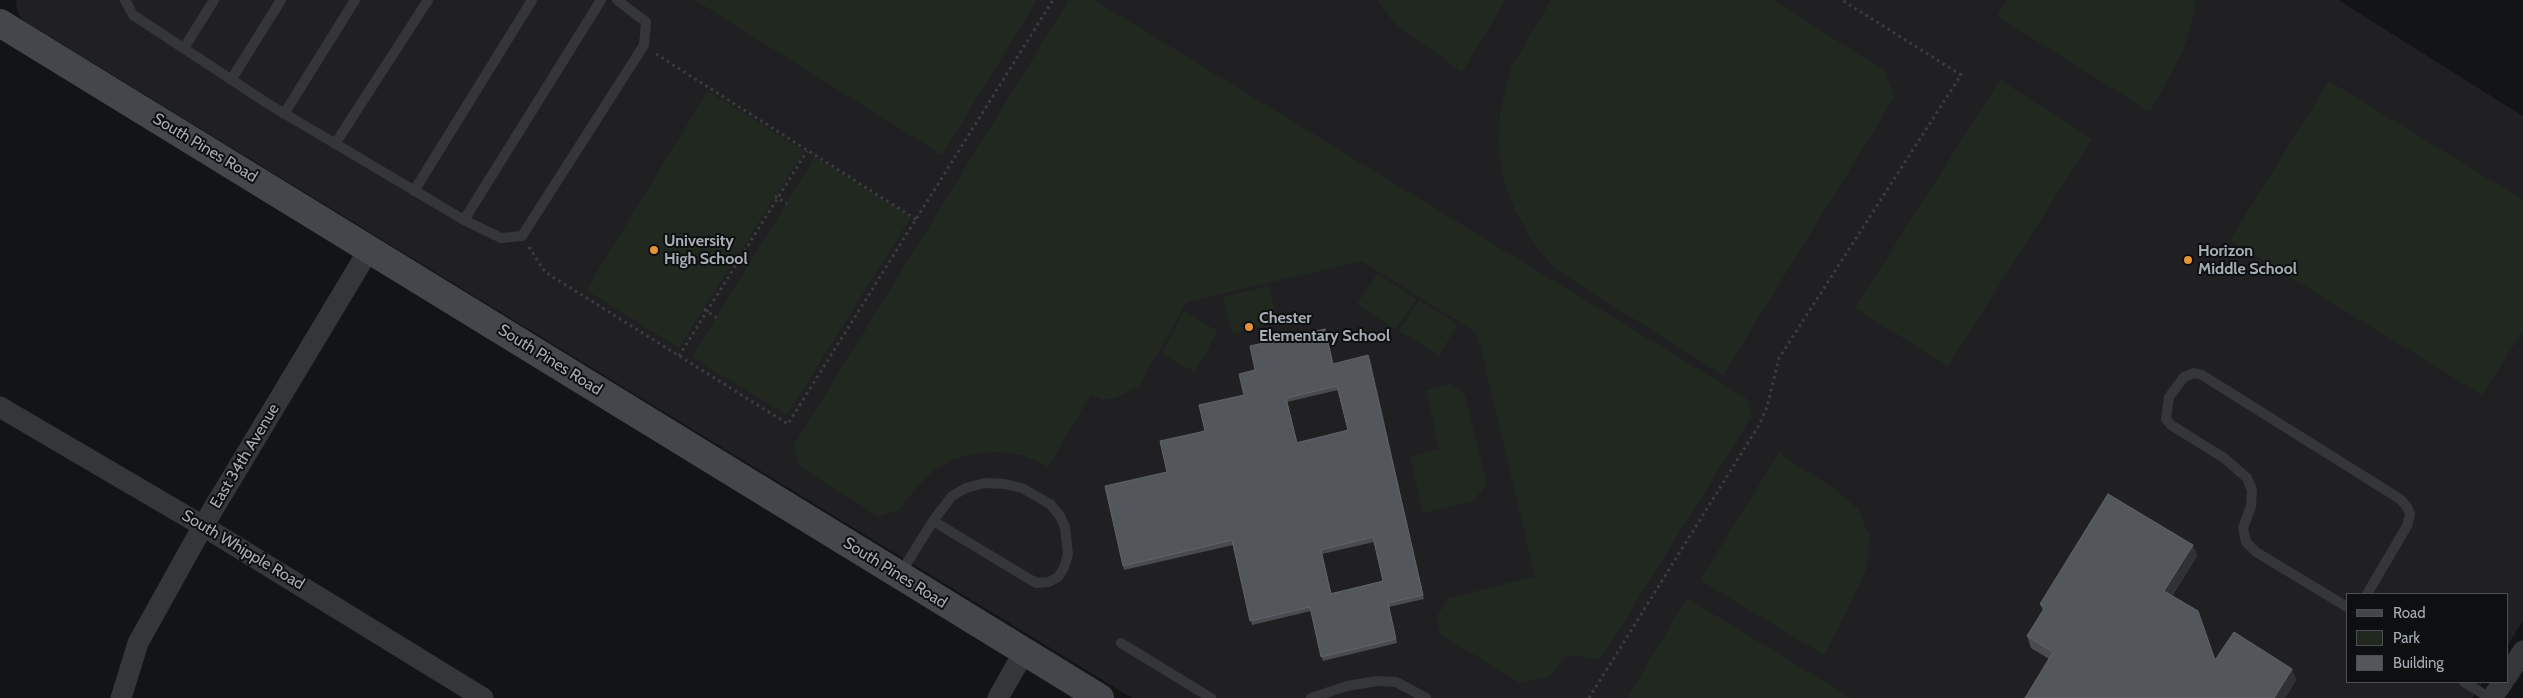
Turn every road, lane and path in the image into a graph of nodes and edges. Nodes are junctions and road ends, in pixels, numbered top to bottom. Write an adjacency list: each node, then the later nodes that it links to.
1 (125, 0): 13 (lane)
2 (214, 0): 13 (lane)
3 (281, 0): 14 (lane)
4 (355, 0): 15 (lane)
5 (428, 0): 16 (lane)
6 (532, 0): 18 (lane)
7 (602, 0): 21 (lane)
8 (617, 0): 12 (lane)
9 (1053, 0): 22 (path)
10 (1842, 0): 47 (path)
11 (0, 23): 24 (street, South Pines Road)
12 (644, 45): 17 (path); 23 (lane)
13 (184, 48): 14 (lane)
14 (231, 80): 15 (lane)
15 (284, 114): 16 (lane)
16 (335, 144): 18 (lane)
17 (807, 151): 19 (path); 22 (path)
18 (414, 191): 21 (lane)
19 (776, 197): 20 (path); 25 (path)
20 (787, 204)
21 (464, 220): 23 (lane)
22 (917, 220): 27 (path)
23 (522, 236): 27 (path)
24 (370, 248): 30 (street, East 34th Avenue); 31 (street, South Pines Road)
25 (705, 310): 26 (path); 27 (path)
26 (717, 318)
27 (679, 356)
28 (0, 407): 30 (street, South Whipple Road)
29 (933, 521): 29 (lane); 31 (lane)
30 (203, 526): 40 (street, East 34th Avenue); 41 (street, South Whipple Road)
31 (899, 575): 36 (street, South Pines Road)
32 (2369, 593): 33 (lane)
33 (2346, 606)
34 (1121, 643): 44 (lane)
35 (2523, 651): 37 (street)
36 (1024, 652): 42 (street); 43 (street, South Pines Road)
37 (2508, 674)
38 (2466, 683): 48 (lane)
39 (2502, 683): 48 (street)
40 (121, 698)
41 (483, 698)
42 (998, 698)
43 (1100, 698)
44 (1211, 698)
45 (1311, 698): 46 (lane)
46 (1426, 698)
47 (1589, 698)
48 (2491, 698)

